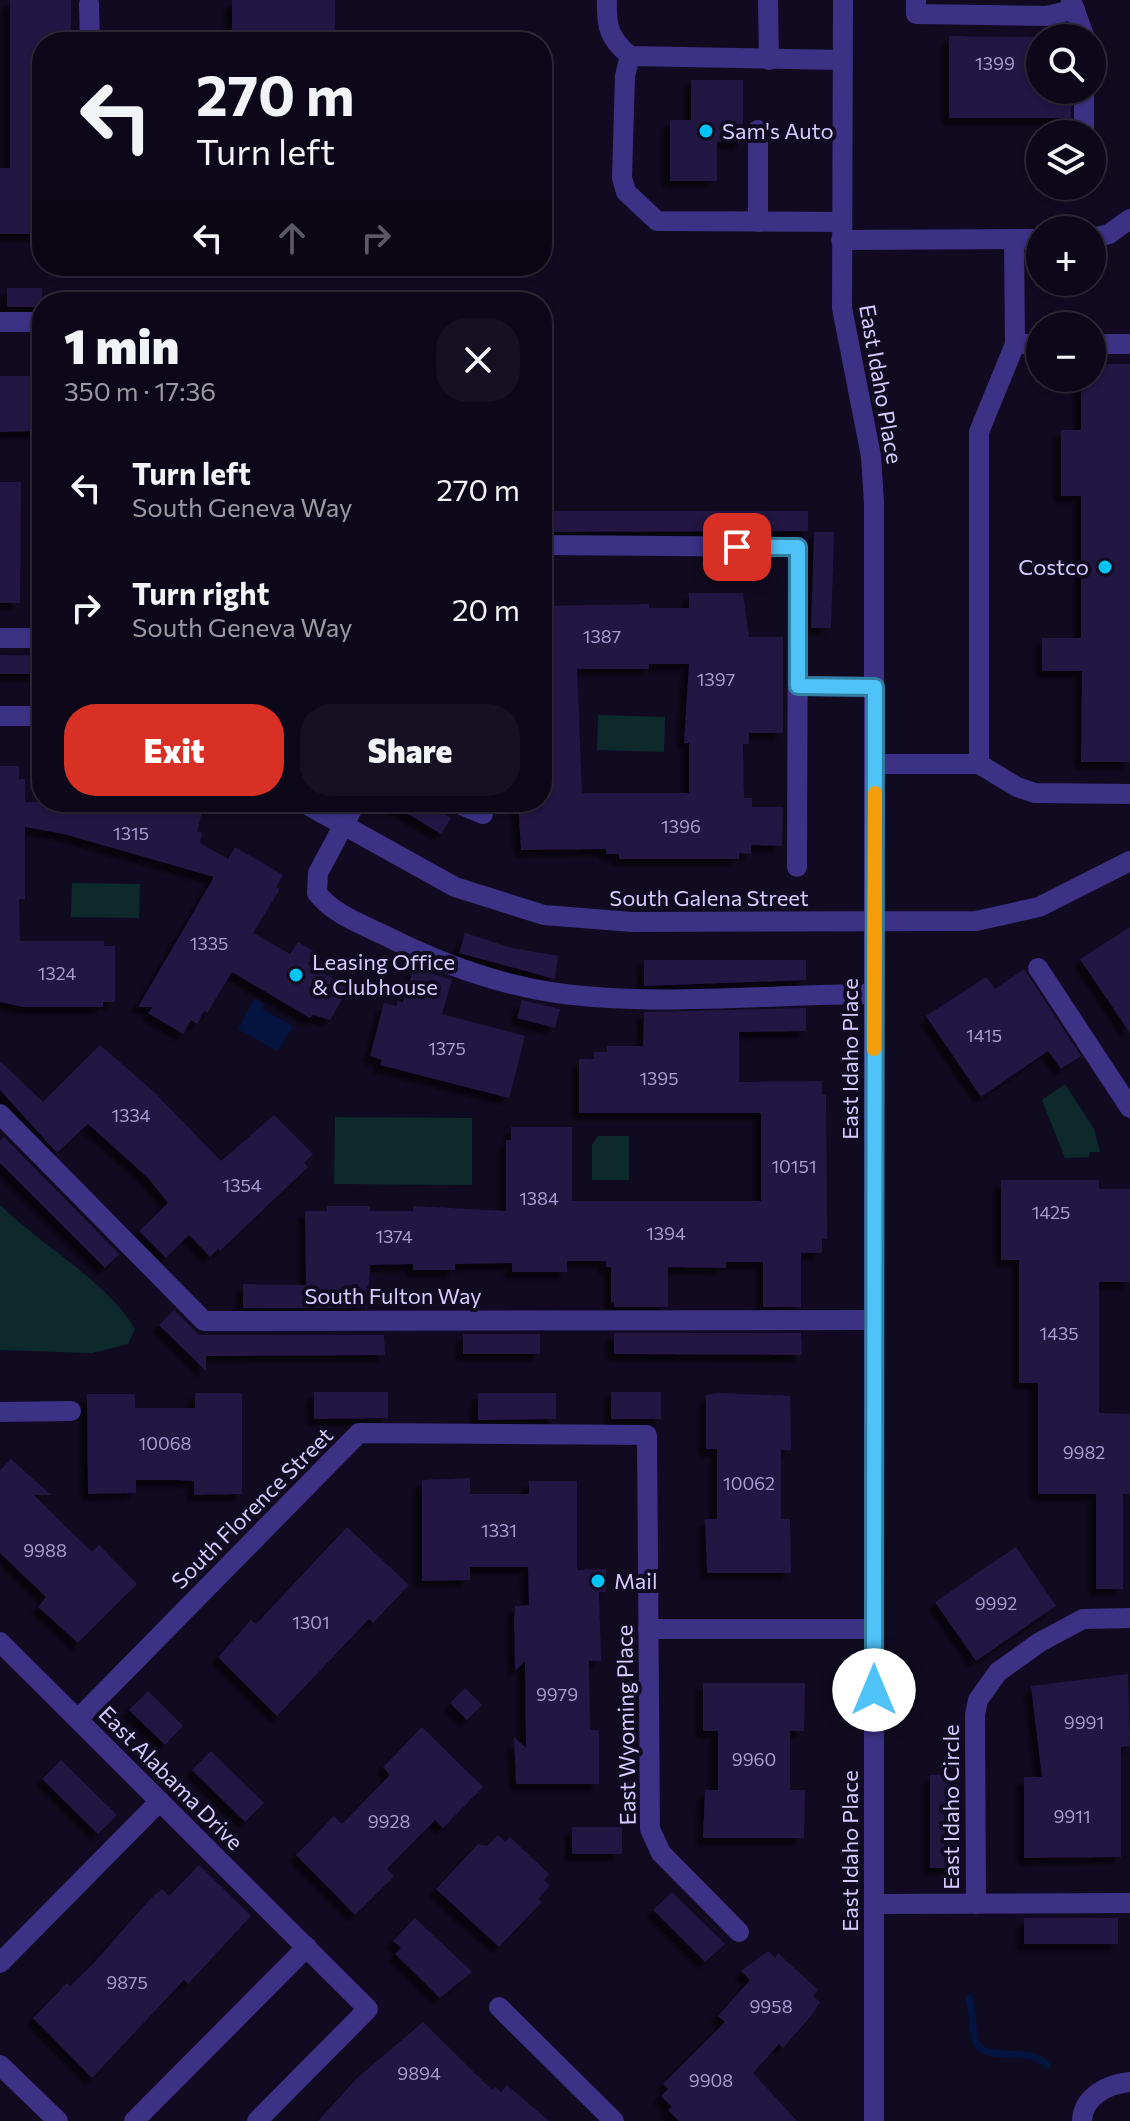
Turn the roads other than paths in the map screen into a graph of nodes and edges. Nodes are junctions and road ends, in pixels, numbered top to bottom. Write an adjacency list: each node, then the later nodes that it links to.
1 (607, 0): 9 (street)
2 (768, 0): 10 (street)
3 (843, 0): 11 (street, East Idaho Place)
4 (89, 4): 8 (street)
5 (1073, 5): 6 (street); 7 (street)
6 (916, 7)
7 (1080, 24)
8 (90, 32)
9 (630, 56): 10 (street); 14 (street)
10 (769, 60): 11 (street)
11 (842, 60): 15 (street, East Idaho Place)
12 (758, 130): 14 (street)
13 (1130, 219): 16 (street)
14 (758, 222): 15 (street)
15 (841, 231): 17 (street); 29 (street, East Idaho Place)
16 (1106, 235)
17 (1014, 240): 18 (street); 21 (street)
18 (1026, 240)
19 (0, 322): 20 (street)
20 (32, 322)
21 (1015, 344): 22 (street); 33 (street)
22 (1026, 344)
23 (1106, 344): 24 (street)
24 (1130, 344)
25 (552, 545): 28 (street)
26 (0, 638): 27 (street)
27 (32, 638)
28 (798, 686): 29 (street); 41 (street)
29 (875, 687): 32 (street, East Idaho Place)
30 (0, 716): 31 (street)
31 (32, 716)
32 (875, 764): 33 (street); 42 (street, East Idaho Place)
33 (979, 764): 34 (street)
34 (1130, 794)
35 (319, 812): 39 (street, South Galena Street)
36 (351, 812): 39 (street)
37 (478, 812): 38 (street)
38 (483, 814)
39 (343, 826): 42 (street, South Galena Street); 44 (street)
40 (1130, 861): 42 (street, South Galena Street)
41 (797, 867)
42 (875, 923): 44 (street, East Idaho Place)
43 (1038, 968): 45 (street)
44 (874, 994): 47 (street, East Idaho Place)
45 (1130, 1108)
46 (0, 1114): 47 (street, South Fulton Way)
47 (873, 1320): 53 (street, East Idaho Place)
48 (71, 1411): 49 (street)
49 (0, 1412)
50 (647, 1435): 52 (street, East Wyoming Place); 55 (street, South Florence Street)
51 (1130, 1618): 59 (street, East Idaho Circle)
52 (648, 1629): 53 (street); 60 (street, East Wyoming Place)
53 (874, 1629): 58 (street, East Idaho Place)
54 (0, 1642): 55 (street, East Alabama Drive)
55 (78, 1719): 56 (street, East Alabama Drive)
56 (160, 1801): 61 (street, East Alabama Drive); 62 (street)
57 (1130, 1903): 59 (street, East Idaho Circle)
58 (874, 1904): 59 (street, East Idaho Circle); 70 (street, East Idaho Place)
59 (976, 1904)
60 (739, 1932)
61 (307, 1947): 67 (street); 68 (street, East Alabama Drive)
62 (0, 1963)
63 (499, 2007): 69 (street)
64 (0, 2065): 66 (street)
65 (1130, 2082): 71 (street)
66 (58, 2121)
67 (134, 2121)
68 (257, 2121)
69 (614, 2121)
70 (874, 2121)
71 (1082, 2121)

